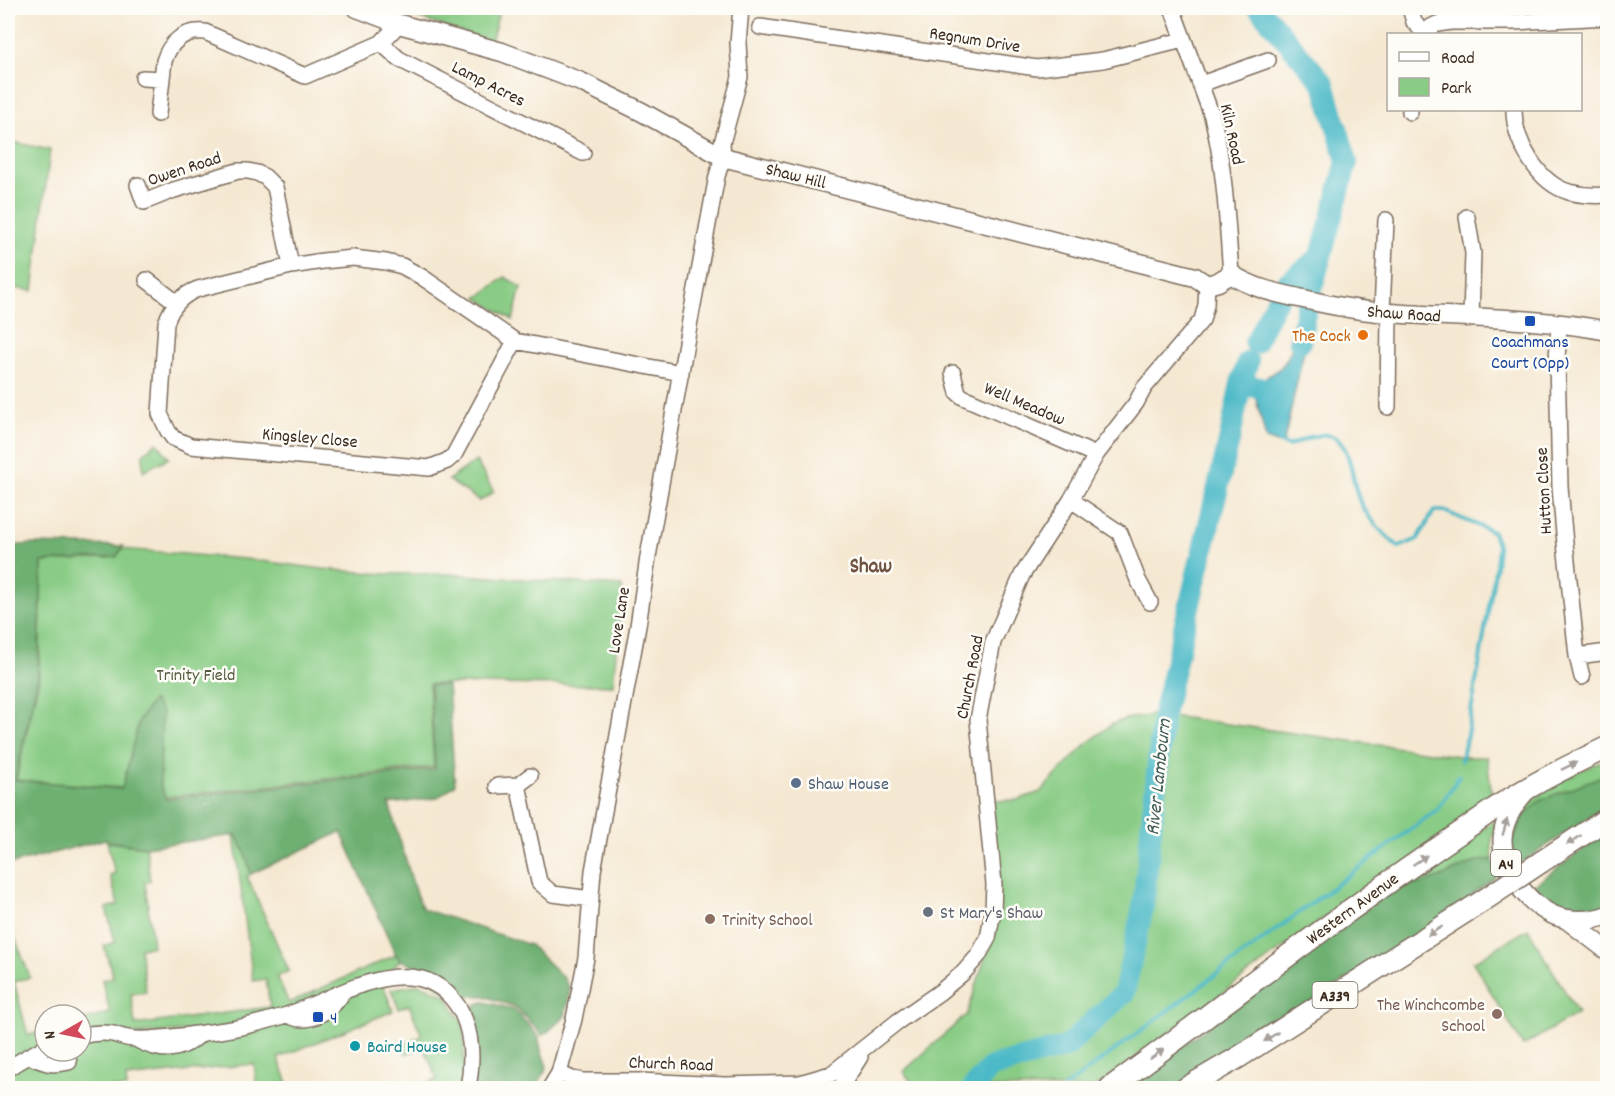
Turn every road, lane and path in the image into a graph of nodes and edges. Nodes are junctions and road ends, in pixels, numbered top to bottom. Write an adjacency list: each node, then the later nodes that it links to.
1 (357, 8): 6 (main road, Shaw Hill)
2 (741, 8): 20 (street, Love Lane)
3 (1172, 8): 11 (street, Kiln Road)
4 (1410, 8): 9 (street)
5 (1601, 14): 8 (street)
6 (399, 24): 12 (street); 20 (main road, Shaw Hill)
7 (760, 27): 11 (street, Regnum Drive)
8 (1514, 28): 10 (street)
9 (1424, 33)
10 (1426, 33)
11 (1183, 40): 16 (street, Kiln Road)
12 (381, 43): 15 (street); 19 (street, Lamp Acres)
13 (1268, 60): 16 (street)
14 (143, 78): 15 (street)
15 (162, 79): 18 (street)
16 (1201, 84): 26 (street, Kiln Road)
17 (1514, 111): 22 (street)
18 (158, 114)
19 (583, 153)
20 (723, 157): 28 (main road, Shaw Hill); 35 (street, Love Lane)
21 (138, 185): 25 (street, Owen Road)
22 (1608, 195)
23 (1467, 217): 31 (street)
24 (1386, 220): 30 (street)
25 (291, 267): 29 (street); 34 (street)
26 (1231, 274): 28 (main road); 30 (main road, Shaw Road)
27 (147, 280): 29 (street)
28 (1208, 285): 38 (street, Church Road)
29 (177, 303): 34 (street, Kingsley Close)
30 (1386, 313): 31 (main road, Shaw Road); 37 (street)
31 (1472, 317): 32 (main road, Shaw Road)
32 (1559, 324): 33 (main road, Shaw Road); 42 (street, Hutton Close)
33 (1608, 331)
34 (515, 341): 35 (street)
35 (681, 373): 48 (street, Love Lane)
36 (953, 374): 38 (street, Well Meadow)
37 (1388, 406)
38 (1096, 455): 39 (street, Church Road)
39 (1071, 500): 40 (street); 53 (street, Church Road)
40 (1150, 602)
41 (1608, 652): 42 (street)
42 (1577, 656): 43 (street, Hutton Close)
43 (1582, 677)
44 (1608, 747): 46 (highway, Western Avenue, one-way to 44)
45 (497, 786): 48 (street)
46 (1530, 786): 50 (main road, A4, one-way to 46); 65 (highway, Western Avenue, one-way to 46)
47 (1608, 818): 66 (highway, A339, one-way to 66, bridge)
48 (591, 899): 60 (street, Love Lane)
49 (1608, 915): 50 (main road, A4)
50 (1566, 919): 51 (main road, A4)
51 (1608, 951)
52 (93, 1034): 62 (street)
53 (866, 1046): 61 (street, Church Road); 64 (street, Church Road)
54 (33, 1053): 55 (street)
55 (28, 1056): 56 (street); 59 (street)
56 (33, 1058)
57 (46, 1063): 58 (street)
58 (64, 1063)
59 (8, 1068)
60 (559, 1073): 61 (street, Church Road); 63 (street, Love Lane)
61 (783, 1086)
62 (468, 1089)
63 (550, 1089)
64 (840, 1089)
65 (1110, 1089)
66 (1186, 1089)

